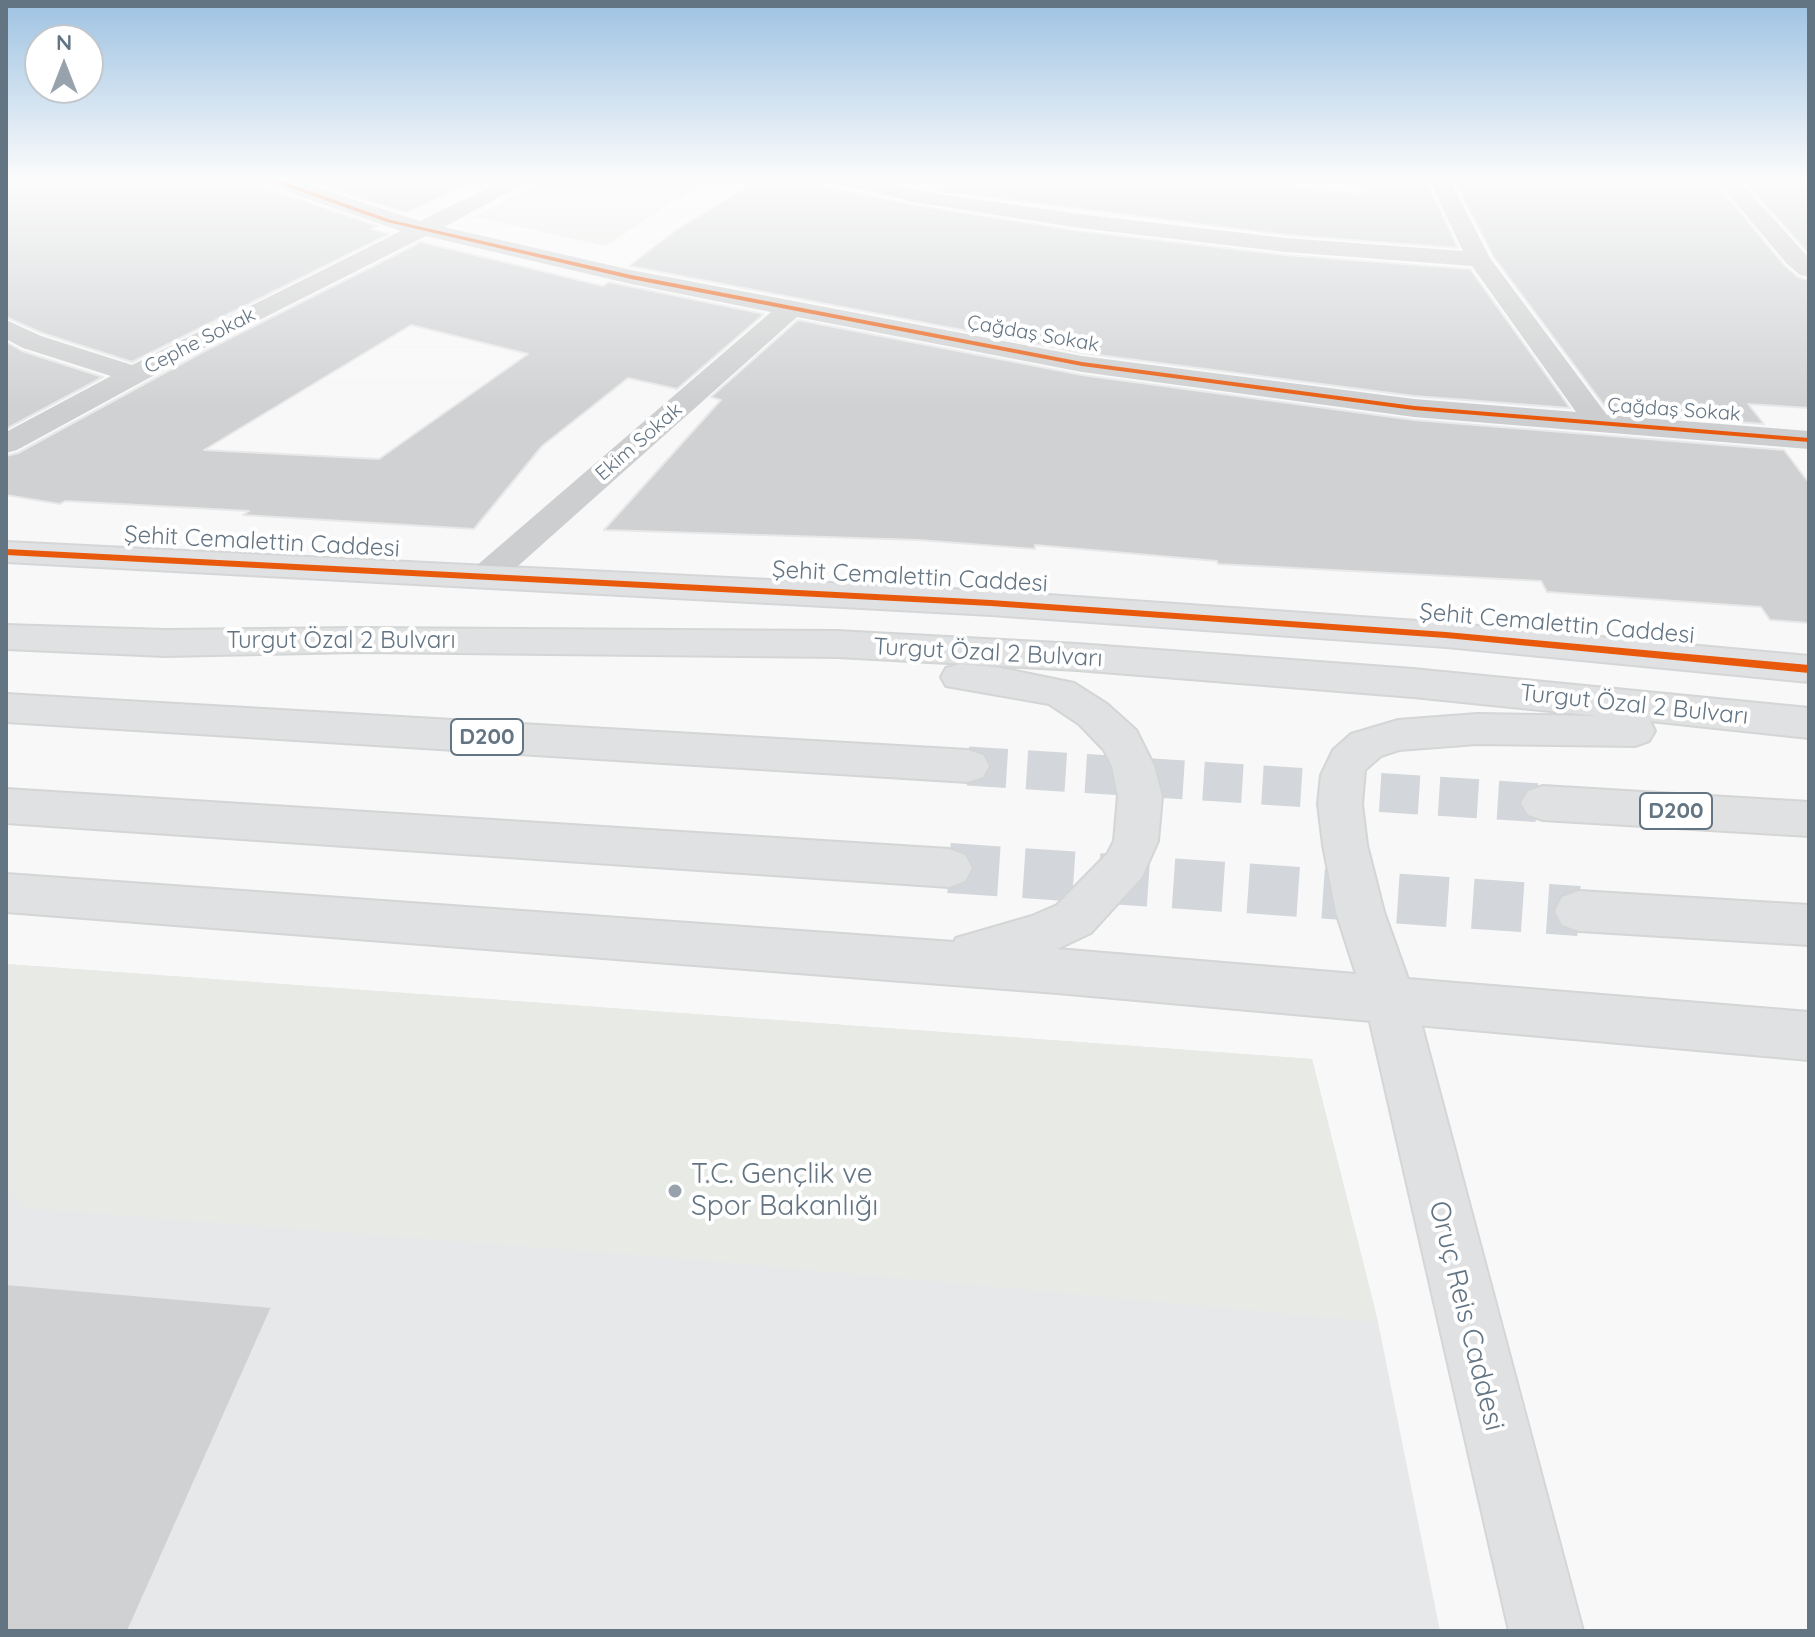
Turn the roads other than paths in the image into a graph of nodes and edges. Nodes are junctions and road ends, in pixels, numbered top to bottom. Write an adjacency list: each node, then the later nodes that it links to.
1 (377, 254): 10 (street, Cephe Sokak)
2 (532, 254): 8 (street, Çağdaş Sokak)
3 (1415, 254): 6 (street)
4 (1477, 254): 6 (street)
5 (1791, 254): 7 (street)
6 (1479, 259): 11 (street)
7 (1809, 270)
8 (790, 309): 11 (street, Çağdaş Sokak); 15 (street, Ekim Sokak)
9 (6, 328): 10 (street)
10 (134, 374): 13 (street, Cephe Sokak)
11 (1599, 424): 12 (street, Çağdaş Sokak)
12 (1809, 440)
13 (6, 444)
14 (6, 552): 15 (main road, Şehit Cemalettin Caddesi)
15 (487, 575): 18 (main road, Şehit Cemalettin Caddesi)
16 (6, 637): 17 (main road, Turgut Özal 2 Bulvarı)
17 (165, 643): 20 (main road, Turgut Özal 2 Bulvarı); 30 (main road, Turgut Özal 2 Bulvarı)
18 (1809, 669)
19 (6, 708): 22 (main road, D200)
20 (1809, 723)
21 (1809, 737): 31 (main road, Oruç Reis Caddesi)
22 (968, 766)
23 (1543, 803): 25 (main road, D200)
24 (6, 806): 26 (main road)
25 (1809, 819)
26 (949, 868)
27 (6, 893): 30 (main road, Turgut Özal 2 Bulvarı)
28 (1579, 911): 29 (main road)
29 (1809, 925)
30 (915, 961): 31 (main road, Turgut Özal 2 Bulvarı)
31 (1390, 1000): 32 (main road, Turgut Özal 2 Bulvarı); 33 (main road, Oruç Reis Caddesi)
32 (1809, 1036)
33 (1546, 1631)

